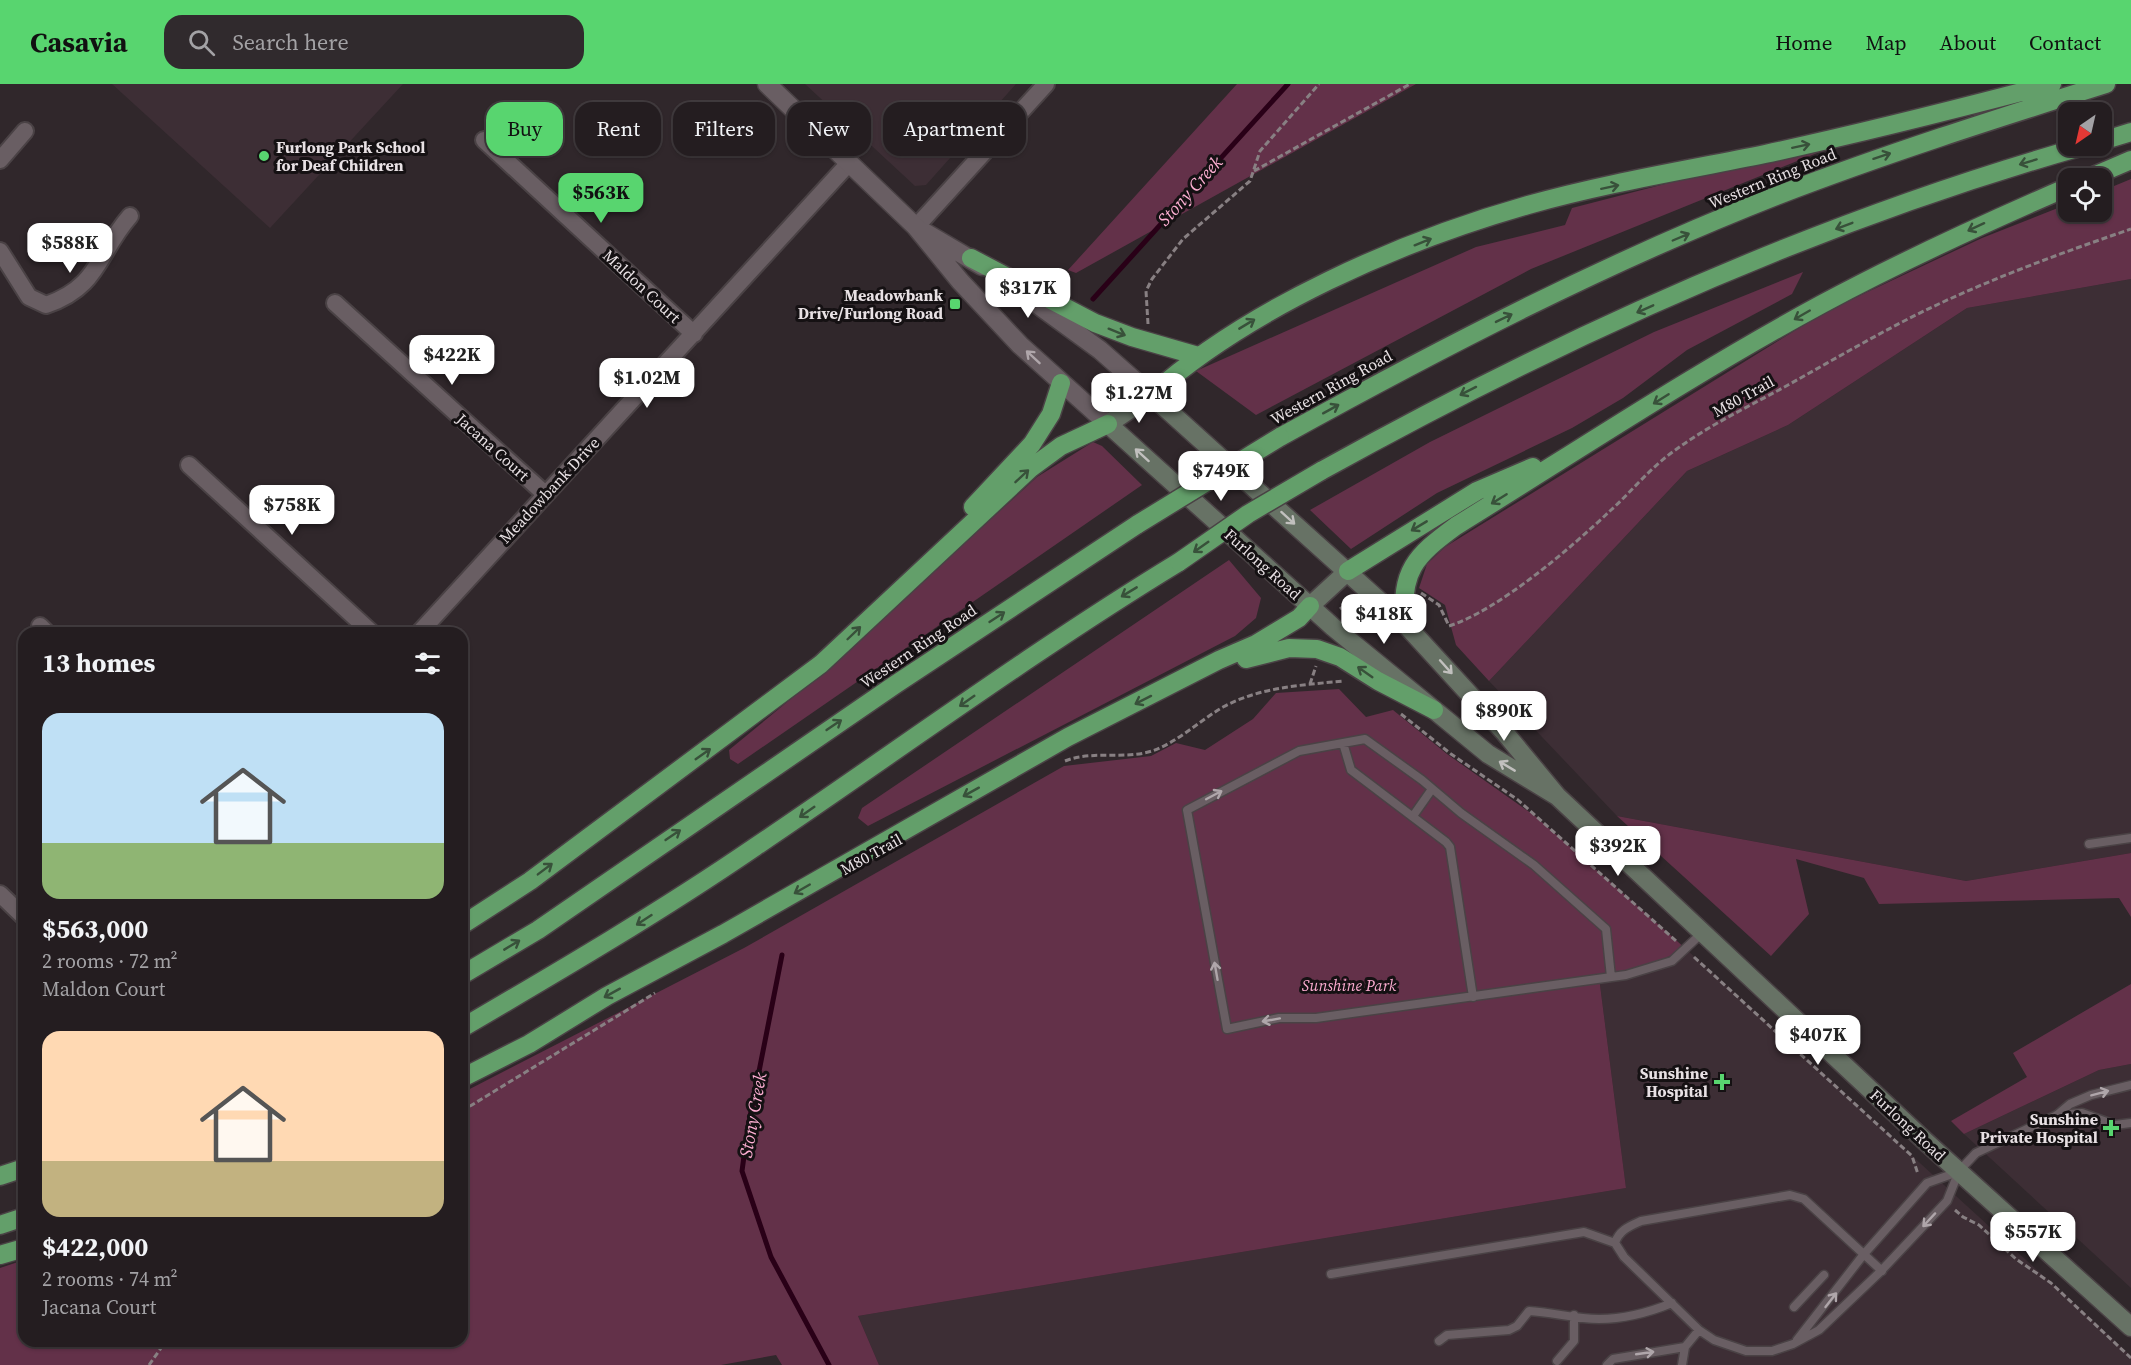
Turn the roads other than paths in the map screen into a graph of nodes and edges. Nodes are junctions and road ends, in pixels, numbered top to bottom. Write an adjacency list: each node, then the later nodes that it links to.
1 (767, 84): 12 (street, Furlong Road)
2 (1046, 84): 16 (street)
3 (2052, 84): 21 (highway, one-way to 3)
4 (2106, 84): 46 (highway, Western Ring Road, one-way to 4, bridge)
5 (25, 130): 10 (street)
6 (2131, 132): 7 (highway)
7 (2112, 138)
8 (484, 140): 20 (street, Maldon Court)
9 (2058, 154): 49 (highway, one-way to 49, bridge)
10 (0, 160)
11 (2131, 160): 13 (highway)
12 (849, 162): 16 (street, Furlong Road); 20 (street, Meadowbank Drive)
13 (2112, 168)
14 (2058, 191): 25 (highway, one-way to 25)
15 (130, 216): 17 (street)
16 (916, 228): 18 (street, Furlong Road); 22 (street, Furlong Road, one-way to 16)
17 (0, 251)
18 (971, 258): 21 (highway, one-way to 21); 23 (street, Furlong Road)
19 (335, 303): 27 (street, Jacana Court)
20 (694, 334): 27 (street, Meadowbank Drive)
21 (1198, 356): 23 (highway)
22 (1061, 383): 24 (street, Furlong Road); 29 (highway)
23 (1151, 395): 24 (main road); 28 (main road, Furlong Road, one-way to 28)
24 (1108, 424): 29 (highway, one-way to 24); 30 (main road, Furlong Road, one-way to 24)
25 (1585, 446): 28 (highway, one-way to 28); 31 (highway, one-way to 31)
26 (189, 465): 32 (street)
27 (545, 494): 33 (street, Meadowbank Drive)
28 (1348, 572): 30 (main road); 31 (main road, Furlong Road)
29 (887, 601): 44 (highway, one-way to 29)
30 (1310, 606): 34 (highway); 35 (main road, Furlong Road)
31 (1406, 624): 38 (main road, Furlong Road, one-way to 38)
32 (365, 627)
33 (424, 627)
34 (1195, 673): 35 (highway, one-way to 34); 50 (highway, one-way to 50)
35 (1434, 710): 38 (main road, Furlong Road, one-way to 35)
36 (1343, 743): 37 (lane); 39 (lane); 48 (lane, one-way to 36)
37 (1432, 789): 39 (lane); 47 (lane)
38 (1557, 796): 45 (main road, Furlong Road)
39 (1413, 816): 48 (lane)
40 (2131, 838): 41 (lane)
41 (2089, 844)
42 (0, 894): 43 (street)
43 (18, 910)
44 (468, 921)
45 (1702, 932): 47 (lane); 55 (main road, Furlong Road)
46 (468, 971)
47 (1611, 977): 48 (lane)
48 (1473, 997)
49 (468, 1024)
50 (468, 1075)
51 (2131, 1085): 52 (lane, one-way to 51)
52 (2057, 1115): 53 (lane); 55 (lane)
53 (2131, 1123)
54 (18, 1170): 56 (highway)
55 (1959, 1171): 61 (lane); 63 (lane, one-way to 63); 69 (main road, Furlong Road)
56 (0, 1176)
57 (18, 1219): 58 (highway)
58 (0, 1226)
59 (1616, 1243): 61 (lane); 64 (lane); 66 (lane)
60 (18, 1250): 62 (highway)
61 (1864, 1254): 63 (lane); 72 (lane, one-way to 61)
62 (0, 1255)
63 (1882, 1271): 72 (lane)
64 (1331, 1275)
65 (1824, 1275): 67 (lane)
66 (1672, 1303): 68 (lane); 70 (lane)
67 (1794, 1307)
68 (1574, 1315): 71 (lane); 74 (lane)
69 (2131, 1327)
70 (1700, 1330): 72 (lane); 73 (lane)
71 (1439, 1341)
72 (1793, 1344)
73 (1686, 1347): 75 (lane, one-way to 73); 76 (lane)
74 (1557, 1361)
75 (1607, 1365)
76 (1682, 1365)

